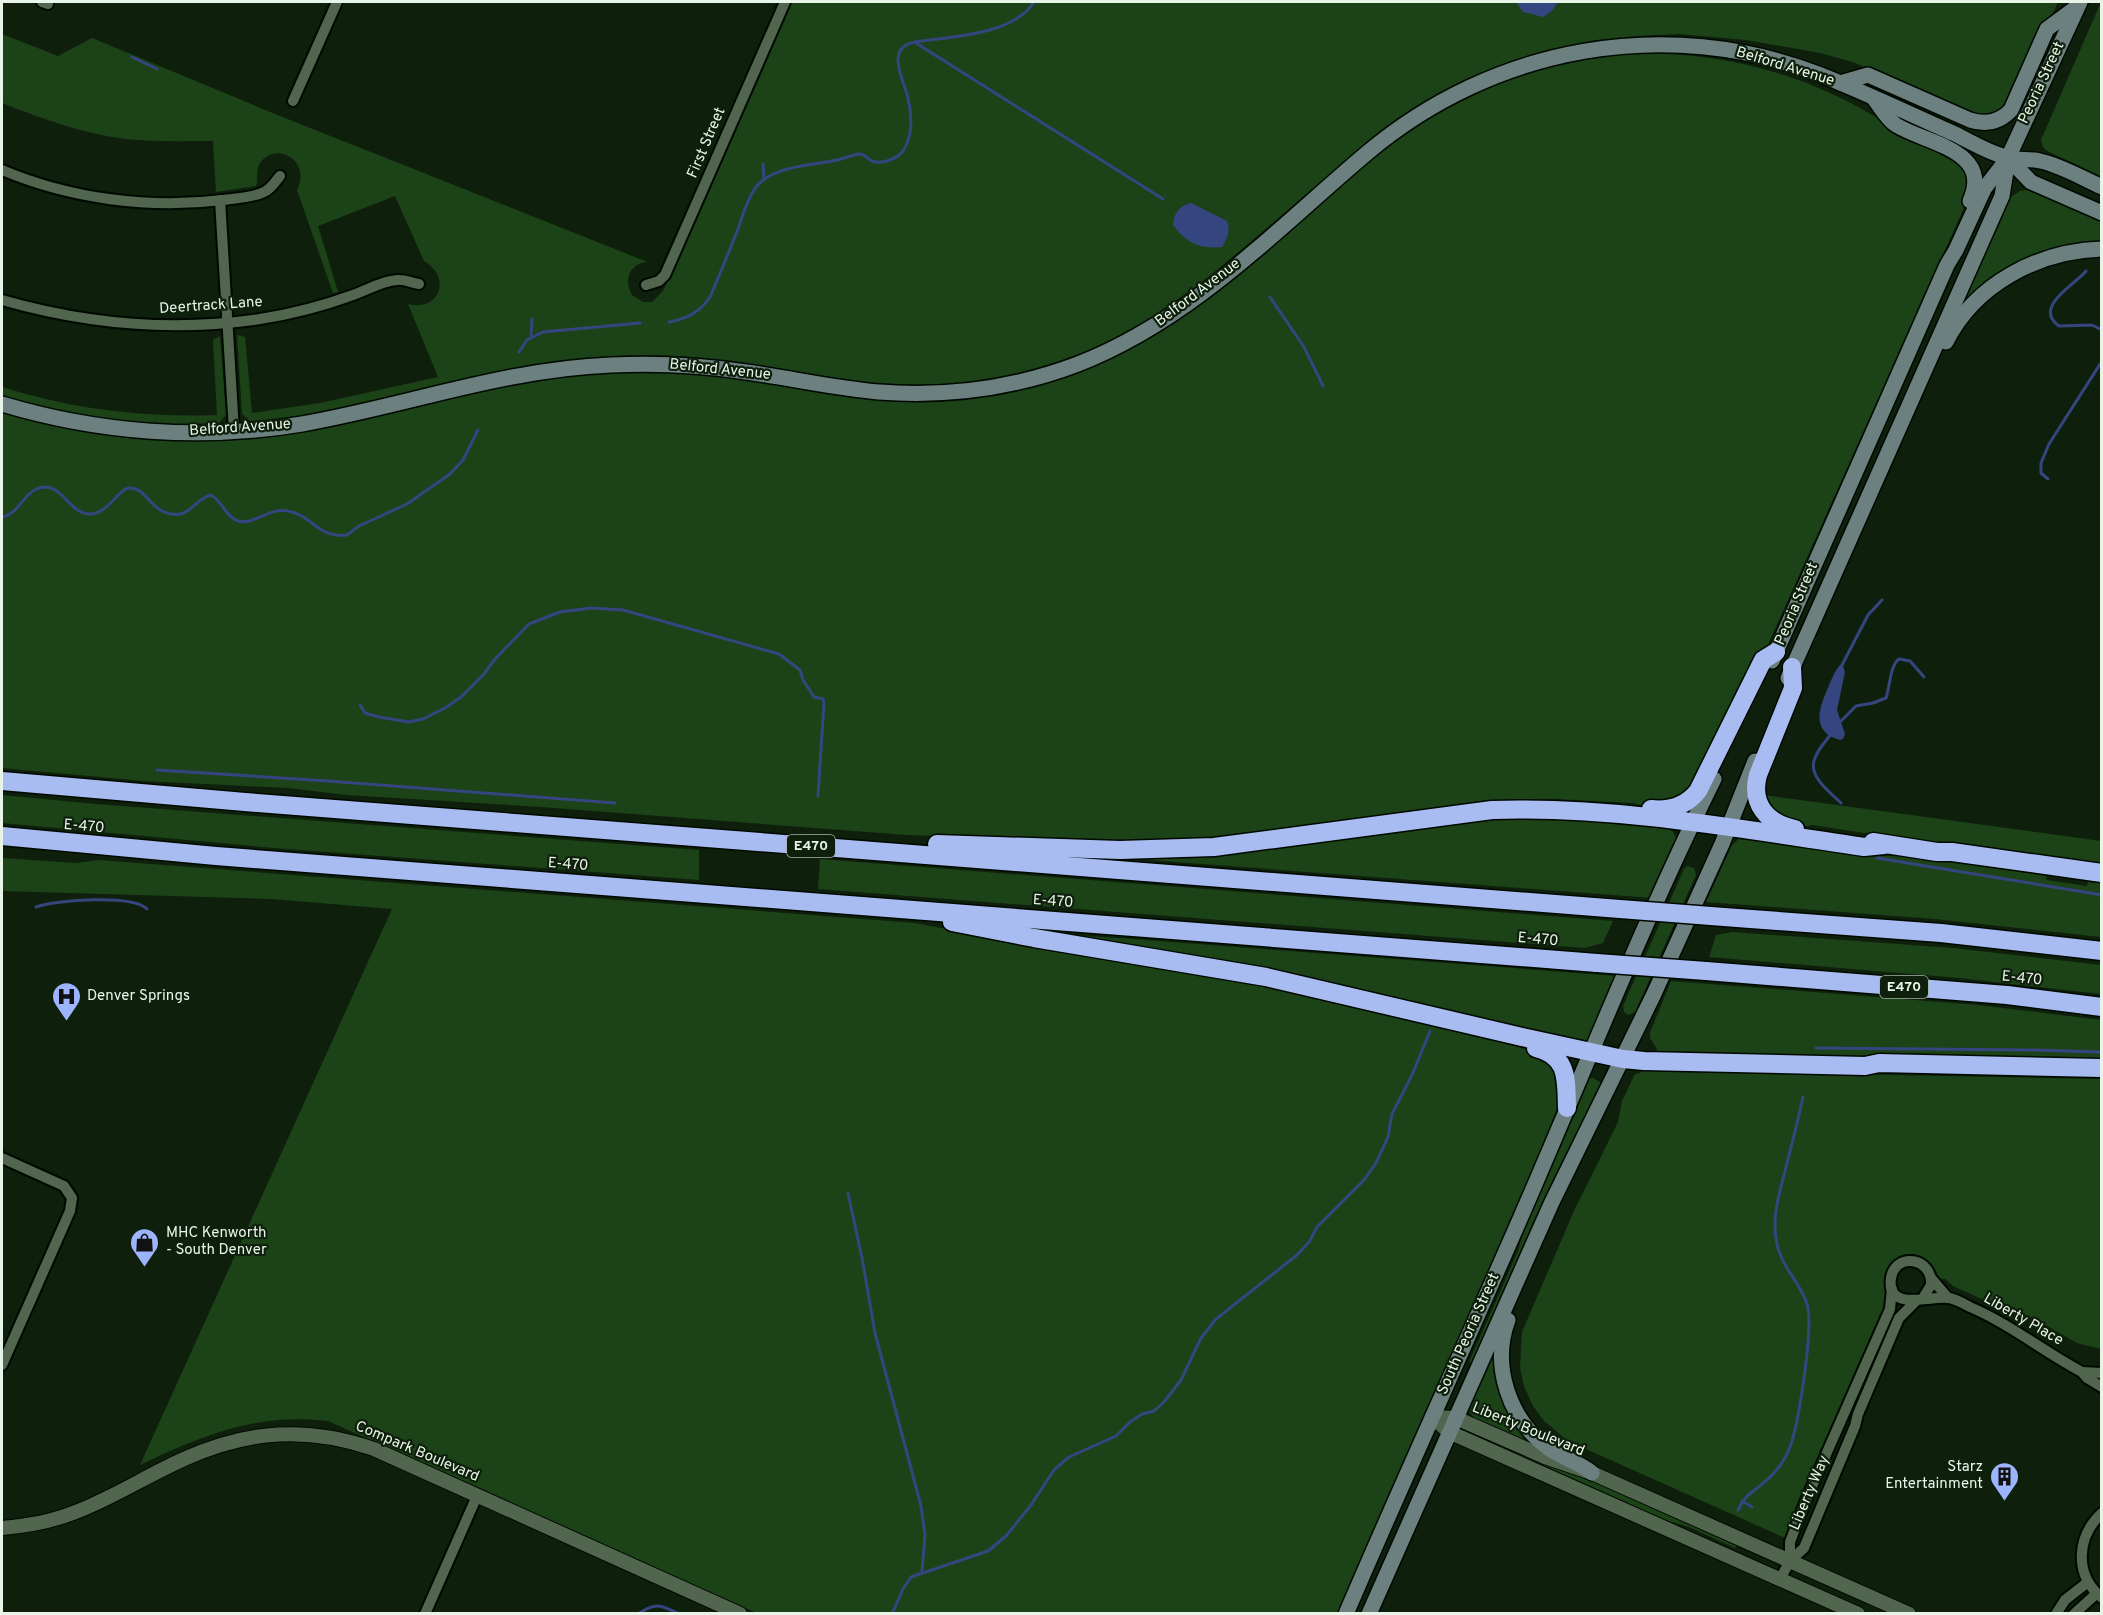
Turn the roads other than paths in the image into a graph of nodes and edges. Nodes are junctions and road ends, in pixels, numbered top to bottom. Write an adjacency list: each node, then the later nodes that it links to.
1 (337, 2): 6 (street)
2 (785, 2): 16 (street, First Street)
3 (2078, 4): 4 (main road); 7 (main road, Peoria Street)
4 (1840, 83): 5 (main road, Belford Avenue); 21 (main road, Belford Avenue)
5 (1873, 98): 7 (main road, Belford Avenue); 14 (main road)
6 (294, 101)
7 (2008, 158): 10 (main road, Belford Avenue); 12 (main road, Belford Avenue); 14 (main road, Peoria Street); 20 (main road, Peoria Street)
8 (2, 170): 11 (street)
9 (280, 176): 11 (street)
10 (2102, 187)
11 (220, 200): 18 (street)
12 (2102, 213)
13 (2102, 249): 20 (main road)
14 (1947, 265): 22 (main road, Peoria Street)
15 (419, 285): 18 (street, Deertrack Lane)
16 (646, 285)
17 (2, 300): 18 (street, Deertrack Lane)
18 (228, 323): 21 (street)
19 (2, 404): 21 (main road, Belford Avenue)
20 (1906, 411): 23 (main road, Peoria Street)
21 (234, 431)
22 (1776, 652): 25 (highway); 26 (main road, Peoria Street)
23 (1792, 668): 27 (main road, Peoria Street); 29 (highway)
24 (2, 782): 30 (highway, E470)
25 (1580, 811): 26 (highway); 30 (highway)
26 (1693, 823): 27 (highway); 38 (main road, Peoria Street)
27 (1729, 827): 29 (highway); 39 (main road, Peoria Street)
28 (2, 836): 34 (highway, E-470 / E470)
29 (1884, 845): 31 (highway)
30 (834, 847): 35 (highway, E470, bridge)
31 (1937, 852): 32 (highway); 33 (highway)
32 (2102, 873)
33 (2102, 880)
34 (865, 906): 36 (highway, E-470 / E470, bridge); 37 (highway)
35 (2102, 951)
36 (2102, 1007)
37 (1500, 1032): 38 (highway); 43 (highway)
38 (1590, 1053): 39 (highway); 43 (main road, South Peoria Street)
39 (1623, 1059): 40 (highway); 46 (main road, South Peoria Street)
40 (1865, 1066): 41 (highway); 42 (highway)
41 (2102, 1068)
42 (2102, 1074)
43 (1567, 1108): 54 (main road, South Peoria Street)
44 (2, 1158): 50 (street)
45 (1931, 1278): 47 (street); 48 (street, Liberty Place); 49 (street)
46 (1517, 1280): 55 (main road, South Peoria Street); 56 (main road)
47 (1892, 1289): 49 (street); 60 (street, Liberty Way)
48 (1948, 1298): 49 (street, Liberty Place); 51 (street, Liberty Place)
49 (1919, 1299): 60 (street, Liberty Way)
50 (2, 1365)
51 (2082, 1372): 52 (street, Liberty Place); 53 (street, Liberty Place)
52 (2102, 1373)
53 (2102, 1387)
54 (1432, 1417): 55 (street, Liberty Boulevard); 66 (main road, South Peoria Street)
55 (1452, 1425): 56 (street, Liberty Boulevard); 61 (street, Liberty Boulevard); 67 (main road, South Peoria Street)
56 (1592, 1473): 60 (street, Liberty Boulevard)
57 (477, 1496): 59 (street, Compark Boulevard); 64 (street); 65 (street, Compark Boulevard)
58 (2102, 1512): 62 (street)
59 (2, 1527)
60 (1790, 1561): 61 (street); 69 (street, Liberty Boulevard)
61 (1780, 1579): 68 (street, Liberty Boulevard)
62 (2088, 1582): 63 (street); 70 (street)
63 (2099, 1596): 71 (street)
64 (425, 1614)
65 (740, 1614)
66 (1346, 1614)
67 (1369, 1614)
68 (1858, 1614)
69 (1909, 1614)
70 (2056, 1614)
71 (2074, 1614)

